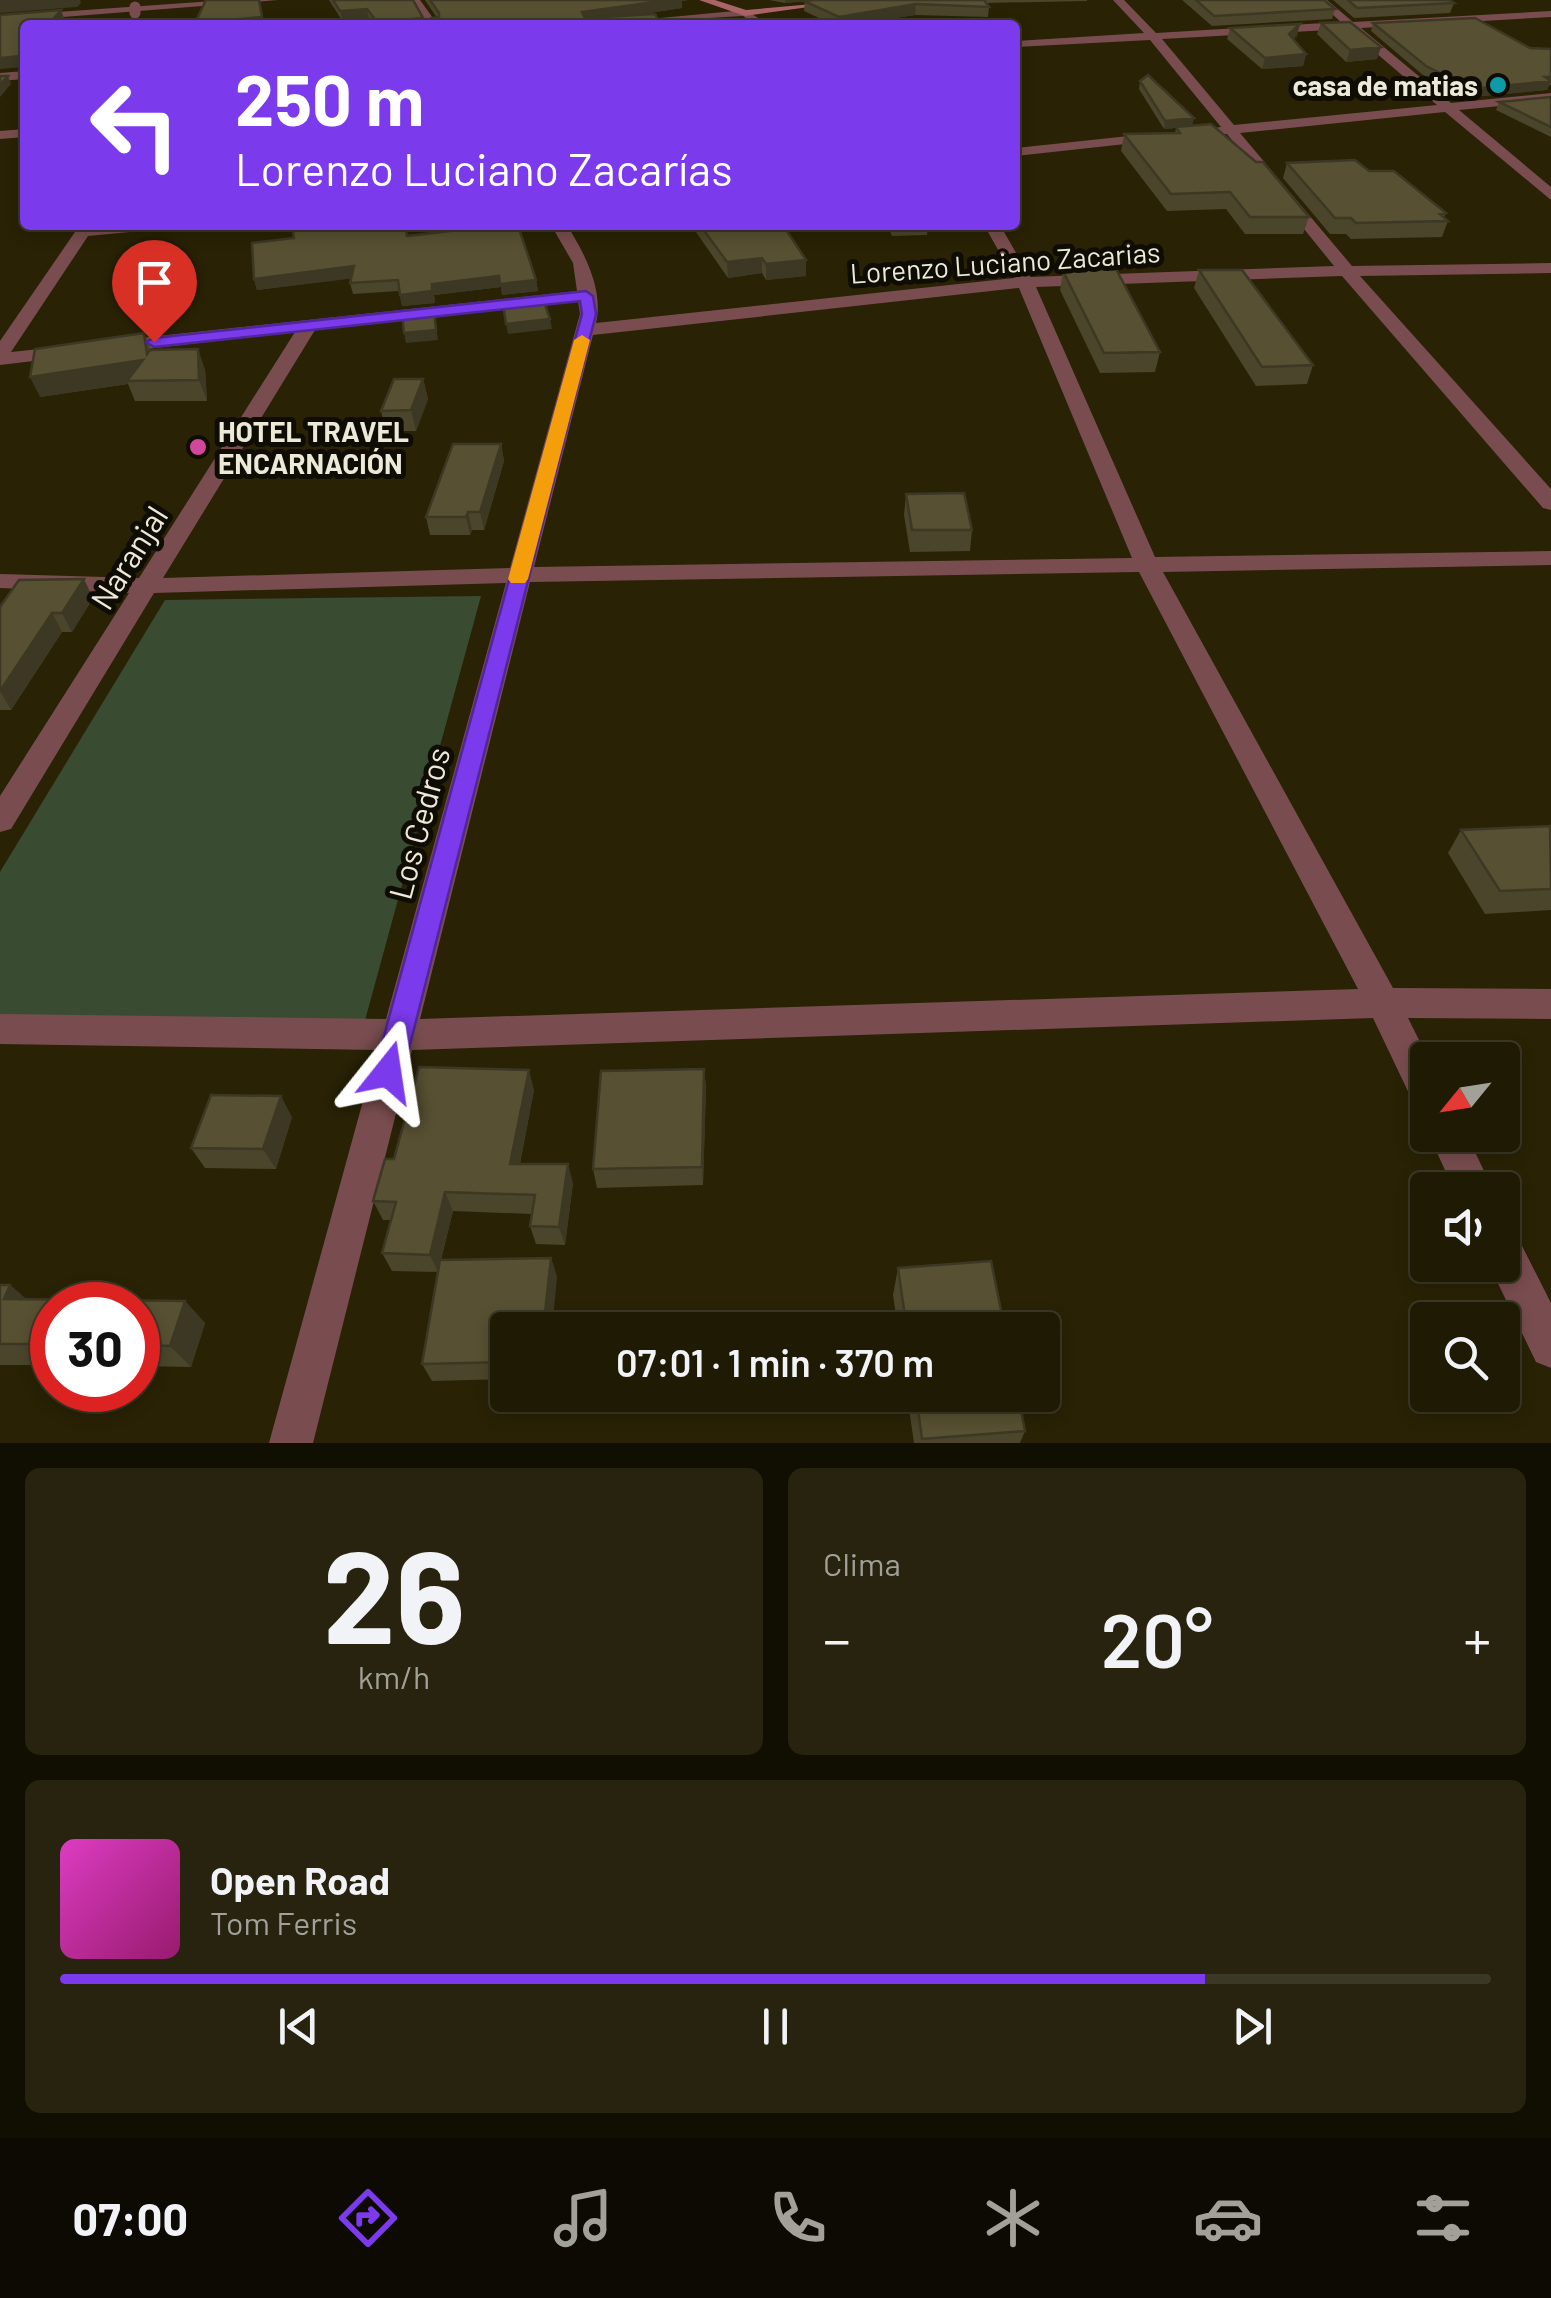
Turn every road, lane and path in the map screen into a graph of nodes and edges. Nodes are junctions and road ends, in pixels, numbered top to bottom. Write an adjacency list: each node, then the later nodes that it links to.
1 (274, 0): 9 (street)
2 (704, 0): 8 (main road)
3 (805, 0): 8 (main road)
4 (854, 0): 8 (main road)
5 (1118, 0): 15 (street)
6 (1321, 0): 14 (street)
7 (1534, 0): 10 (street)
8 (744, 7): 12 (street); 13 (street)
9 (133, 11): 11 (street)
10 (1551, 12): 14 (street)
11 (0, 19)
12 (644, 20)
13 (773, 20)
14 (1351, 27): 15 (street); 18 (street)
15 (1156, 38): 16 (street); 19 (street)
16 (1020, 44)
17 (1551, 96): 18 (street)
18 (1445, 107): 19 (street); 23 (street)
19 (1230, 130): 20 (street); 28 (street)
20 (1210, 132)
21 (1172, 136): 22 (street)
22 (1020, 151)
23 (1551, 195)
24 (82, 230): 33 (street)
25 (562, 230): 30 (street, Los Cedros)
26 (995, 230): 29 (street)
27 (1551, 268): 28 (street, Lorenzo Luciano Zacarias)
28 (1347, 270): 29 (street, Lorenzo Luciano Zacarias); 34 (street)
29 (1025, 282): 32 (street, Lorenzo Luciano Zacarias); 36 (street)
30 (586, 296): 31 (street); 32 (street, Los Cedros)
31 (308, 326): 33 (street); 39 (street, Naranjal)
32 (585, 330): 37 (street, Los Cedros)
33 (0, 357)
34 (1551, 503)
35 (1551, 558): 36 (street)
36 (1146, 563): 37 (street); 41 (street)
37 (519, 575): 39 (street); 44 (street, Los Cedros)
38 (0, 581): 39 (street)
39 (148, 586): 40 (street, Naranjal)
40 (0, 821)
41 (1383, 1003): 42 (street); 44 (street); 45 (street)
42 (1551, 1004)
43 (0, 1029): 44 (street)
44 (398, 1035): 48 (street, Los Cedros)
45 (1410, 1058)
46 (1519, 1282): 47 (street)
47 (1551, 1347)
48 (292, 1443)

